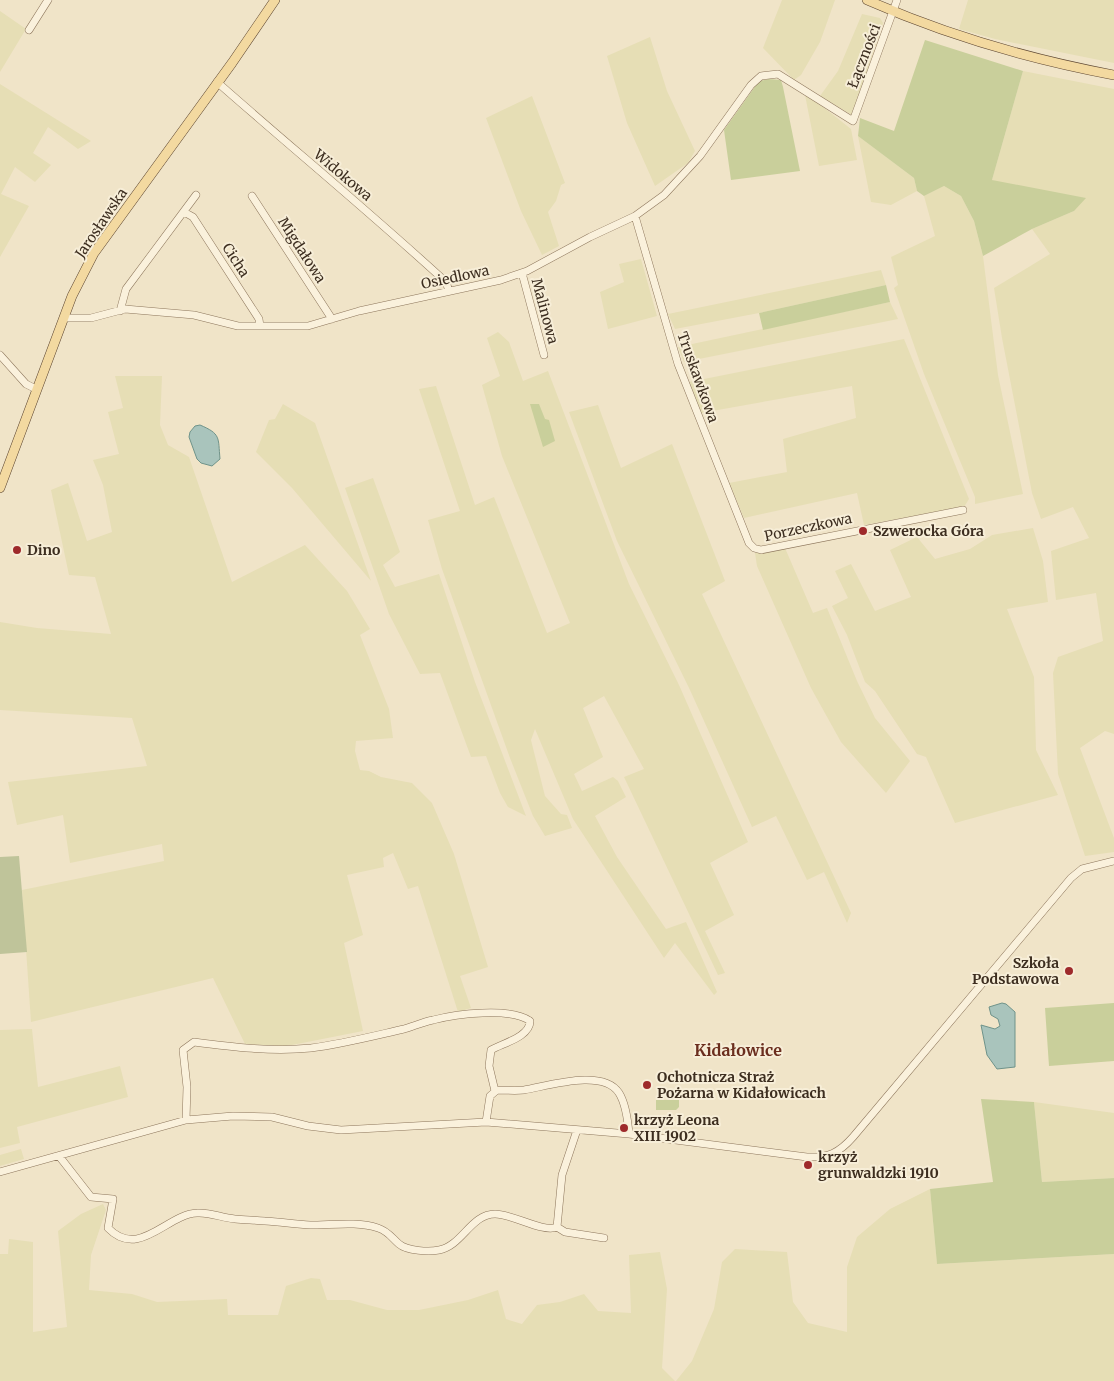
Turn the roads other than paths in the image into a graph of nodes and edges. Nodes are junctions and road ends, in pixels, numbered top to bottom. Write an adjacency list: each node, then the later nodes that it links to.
1 (48, 0): 6 (street)
2 (275, 0): 9 (main road, Jarosławska)
3 (867, 0): 5 (main road)
4 (897, 0): 5 (street, Łączności)
5 (893, 12): 7 (street, Łączności); 8 (main road)
6 (30, 30)
7 (778, 74): 13 (street, Osiedlowa)
8 (1114, 75)
9 (217, 82): 15 (street, Widokowa); 17 (main road, Jarosławska)
10 (196, 195): 12 (street)
11 (252, 196): 18 (street, Migdałowa)
12 (184, 212): 16 (street); 19 (street, Cicha)
13 (635, 216): 14 (street, Osiedlowa); 25 (street, Truskawkowa)
14 (522, 273): 15 (street, Osiedlowa); 21 (street, Malinowa)
15 (449, 290): 18 (street, Osiedlowa)
16 (120, 311): 17 (street, Osiedlowa); 19 (street, Osiedlowa)
17 (64, 318): 22 (main road, Jarosławska)
18 (332, 318): 19 (street, Osiedlowa)
19 (260, 326)
20 (0, 355): 22 (street)
21 (544, 356)
22 (36, 389): 23 (main road, Jarosławska)
23 (0, 488)
24 (963, 510): 25 (street, Porzeczkowa)
25 (749, 543)
26 (1114, 861): 31 (street)
27 (494, 1091): 28 (street); 29 (street); 31 (street)
28 (186, 1120): 29 (street); 32 (street)
29 (486, 1122): 30 (street)
30 (577, 1130): 31 (street); 34 (street)
31 (629, 1134)
32 (59, 1156): 33 (street); 34 (street)
33 (0, 1172)
34 (557, 1227): 35 (street)
35 (604, 1238)

